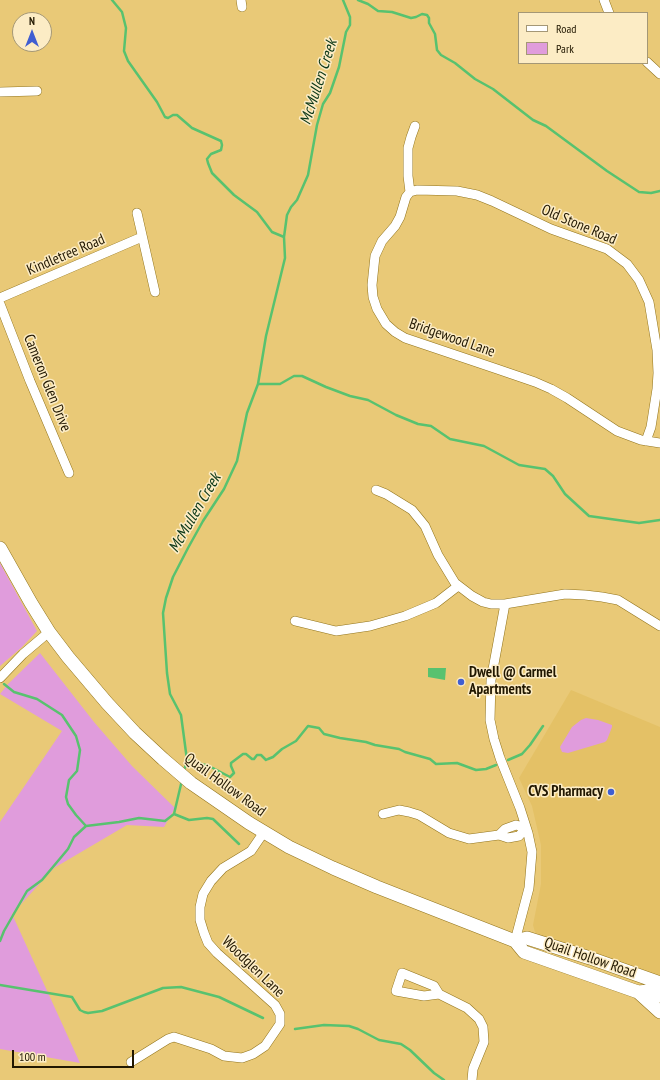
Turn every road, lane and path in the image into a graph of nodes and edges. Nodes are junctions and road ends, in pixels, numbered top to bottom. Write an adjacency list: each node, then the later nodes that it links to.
1 (604, 0): 2 (street)
2 (609, 12)
3 (648, 63): 4 (street)
4 (660, 74)
5 (37, 91): 6 (street)
6 (0, 92)
7 (415, 126): 8 (street)
8 (410, 192): 14 (street, Old Stone Road); 14 (street, Bridgewood Lane)
9 (137, 214): 10 (street)
10 (142, 237): 11 (street); 12 (street, Kindletree Road)
11 (155, 292)
12 (0, 298)
13 (0, 304): 16 (street, Cameron Glen Drive)
14 (646, 441): 15 (street, Bridgewood Lane)
15 (660, 442)
16 (69, 473)
17 (376, 490): 19 (street)
18 (0, 548): 23 (main road, Quail Hollow Road)
19 (458, 586): 20 (street); 21 (street)
20 (505, 604): 22 (street); 26 (street)
21 (295, 621)
22 (660, 626)
23 (49, 632): 24 (street); 27 (main road, Quail Hollow Road)
24 (0, 678)
25 (383, 814): 26 (street)
26 (526, 828): 28 (street)
27 (264, 832): 28 (main road, Quail Hollow Road); 34 (street, Woodglen Lane)
28 (515, 941): 29 (main road, Quail Hollow Road); 30 (main road, Quail Hollow Road)
29 (660, 983)
30 (638, 992): 32 (main road, Quail Hollow Road); 33 (main road)
31 (439, 994): 35 (street)
32 (660, 996)
33 (660, 1012)
34 (132, 1062)
35 (472, 1080)

